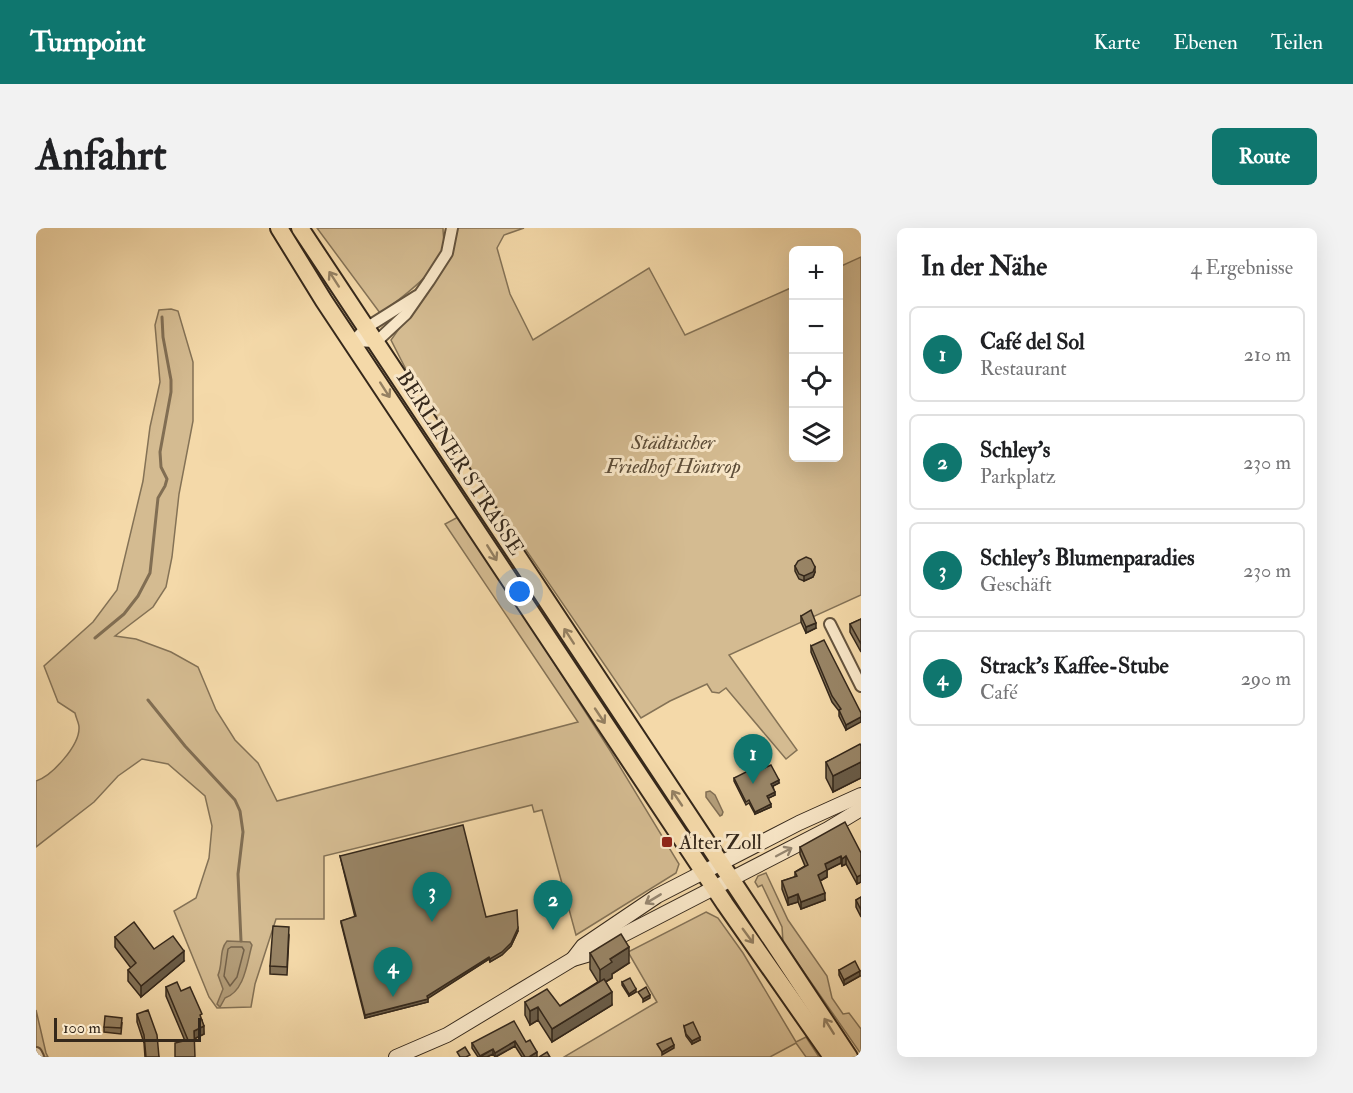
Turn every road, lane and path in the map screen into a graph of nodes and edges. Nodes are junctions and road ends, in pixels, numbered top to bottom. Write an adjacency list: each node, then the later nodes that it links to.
1 (279, 228): 6 (main road, BERLINER STRASSE)
2 (300, 228): 5 (main road, BERLINER STRASSE, one-way to 2)
3 (452, 228): 4 (street)
4 (420, 294): 5 (street); 7 (street)
5 (366, 328): 6 (street); 7 (main road, BERLINER STRASSE)
6 (353, 342): 7 (street); 12 (main road, BERLINER STRASSE, one-way to 12)
7 (376, 342): 11 (main road, BERLINER STRASSE, one-way to 7)
8 (830, 624): 9 (street)
9 (861, 686)
10 (857, 808): 11 (main road); 13 (main road, one-way to 10)
11 (721, 863): 12 (main road); 13 (main road, BERLINER STRASSE)
12 (704, 872): 14 (main road, BERLINER STRASSE); 15 (main road, one-way to 15)
13 (732, 879): 14 (main road); 20 (main road, BERLINER STRASSE, one-way to 13)
14 (715, 888): 15 (main road); 19 (main road, BERLINER STRASSE, one-way to 19)
15 (573, 959): 18 (main road)
16 (36, 1053): 17 (street)
17 (38, 1057)
18 (396, 1057)
19 (832, 1057)
20 (849, 1057)

